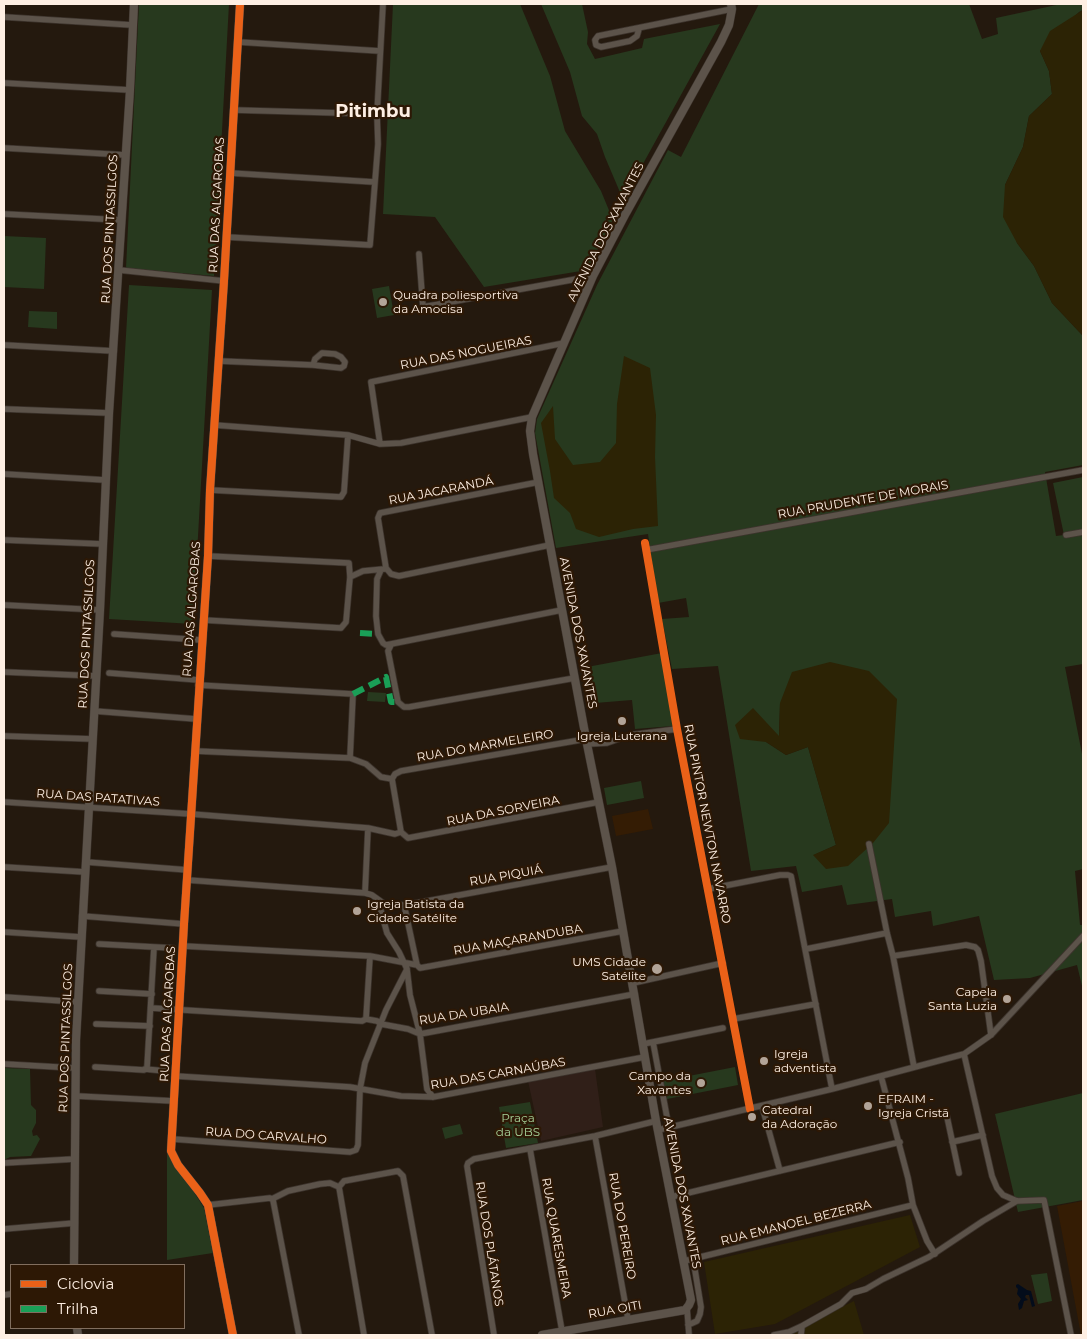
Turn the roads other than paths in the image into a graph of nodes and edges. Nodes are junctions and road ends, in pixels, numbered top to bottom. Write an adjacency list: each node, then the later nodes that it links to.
1 (134, 4): 6 (street, RUA DOS PINTASSILGOS)
2 (240, 4): 8 (street, RUA DAS ALGAROBAS)
3 (383, 4): 9 (street)
4 (731, 7): 7 (street); 23 (street, AVENIDA DOS XAVANTES)
5 (4, 17): 6 (street)
6 (132, 25): 11 (street, RUA DOS PINTASSILGOS)
7 (639, 29): 7 (street)
8 (238, 42): 9 (street); 12 (street, RUA DAS ALGAROBAS)
9 (380, 51): 13 (street)
10 (4, 83): 11 (street)
11 (130, 90): 15 (street, RUA DOS PINTASSILGOS)
12 (233, 110): 13 (street); 16 (street, RUA DAS ALGAROBAS)
13 (377, 114): 17 (street)
14 (4, 148): 15 (street)
15 (126, 154): 19 (street, RUA DOS PINTASSILGOS)
16 (230, 173): 17 (street); 20 (street, RUA DAS ALGAROBAS)
17 (374, 182): 20 (street)
18 (4, 214): 19 (street)
19 (121, 220): 22 (street, RUA DOS PINTASSILGOS)
20 (226, 237): 24 (street, RUA DAS ALGAROBAS)
21 (419, 254): 23 (street)
22 (119, 270): 24 (street); 27 (street, RUA DOS PINTASSILGOS)
23 (593, 276): 25 (street, AVENIDA DOS XAVANTES)
24 (224, 280): 28 (street, RUA DAS ALGAROBAS)
25 (564, 343): 32 (street, AVENIDA DOS XAVANTES); 35 (street, RUA DAS NOGUEIRAS)
26 (4, 345): 27 (street)
27 (114, 351): 31 (street, RUA DOS PINTASSILGOS)
28 (219, 361): 29 (street); 33 (street, RUA DAS ALGAROBAS)
29 (312, 365): 29 (street)
30 (4, 409): 31 (street)
31 (109, 413): 38 (street, RUA DOS PINTASSILGOS)
32 (532, 417): 35 (street); 39 (street, AVENIDA DOS XAVANTES)
33 (214, 425): 34 (street); 40 (street, RUA DAS ALGAROBAS)
34 (348, 435): 35 (street); 40 (street)
35 (380, 444)
36 (1083, 470): 47 (street, RUA PRUDENTE DE MORAIS)
37 (4, 474): 38 (street)
38 (105, 480): 45 (street, RUA DOS PINTASSILGOS)
39 (539, 482): 46 (street, AVENIDA DOS XAVANTES); 49 (street, RUA JACARANDÁ)
40 (210, 490): 48 (street, RUA DAS ALGAROBAS)
41 (1083, 532): 42 (street)
42 (1066, 535)
43 (4, 540): 45 (street)
44 (645, 543): 47 (street, RUA PINTOR NEWTON NAVARRO)
45 (103, 544): 52 (street, RUA DOS PINTASSILGOS)
46 (550, 545): 49 (street, RUA JACARANDÁ); 53 (street, AVENIDA DOS XAVANTES)
47 (646, 550): 65 (street, RUA PINTOR NEWTON NAVARRO)
48 (208, 556): 50 (street); 54 (street, RUA DAS ALGAROBAS)
49 (383, 569): 50 (street); 57 (street)
50 (350, 576): 54 (street)
51 (4, 606): 52 (street)
52 (100, 610): 60 (street, RUA DOS PINTASSILGOS)
53 (562, 610): 57 (street); 61 (street, AVENIDA DOS XAVANTES)
54 (203, 620): 56 (street, RUA DAS ALGAROBAS)
55 (114, 634): 56 (street)
56 (201, 640): 62 (street, RUA DAS ALGAROBAS)
57 (391, 645): 61 (street)
58 (4, 672): 60 (street)
59 (109, 673): 62 (street)
60 (97, 676): 63 (street, RUA DOS PINTASSILGOS)
61 (575, 678): 68 (street, AVENIDA DOS XAVANTES)
62 (198, 683): 64 (street, RUA DAS ALGAROBAS); 70 (street)
63 (94, 711): 64 (street); 67 (street, RUA DOS PINTASSILGOS)
64 (196, 719): 69 (street, RUA DAS ALGAROBAS)
65 (677, 729): 68 (street, RUA DO MARMELEIRO); 85 (street, RUA PINTOR NEWTON NAVARRO)
66 (4, 736): 67 (street)
67 (93, 739): 74 (street, RUA DOS PINTASSILGOS)
68 (586, 741): 71 (street, RUA DO MARMELEIRO); 73 (street, AVENIDA DOS XAVANTES)
69 (195, 751): 70 (street); 75 (street, RUA DAS ALGAROBAS)
70 (350, 758): 71 (street)
71 (392, 779): 77 (street)
72 (4, 802): 74 (street, RUA DAS PATATIVAS)
73 (599, 802): 77 (street, RUA DA SORVEIRA); 81 (street, AVENIDA DOS XAVANTES)
74 (89, 806): 75 (street, RUA DAS PATATIVAS); 79 (street, RUA DOS PINTASSILGOS)
75 (191, 814): 76 (street); 82 (street, RUA DAS ALGAROBAS)
76 (368, 828): 77 (street); 86 (street)
77 (401, 832)
78 (869, 844): 93 (street)
79 (86, 862): 82 (street); 83 (street, RUA DOS PINTASSILGOS)
80 (4, 867): 83 (street)
81 (612, 867): 88 (street, RUA PIQUIÁ); 91 (street, AVENIDA DOS XAVANTES)
82 (188, 870): 84 (street, RUA DAS ALGAROBAS)
83 (85, 872): 89 (street, RUA DOS PINTASSILGOS)
84 (187, 880): 86 (street); 90 (street, RUA DAS ALGAROBAS)
85 (708, 888): 100 (street); 104 (street, RUA PINTOR NEWTON NAVARRO)
86 (365, 893): 87 (street)
87 (378, 899): 88 (street); 103 (street)
88 (406, 908): 105 (street)
89 (82, 916): 90 (street); 95 (street, RUA DOS PINTASSILGOS)
90 (184, 924): 97 (street, RUA DAS ALGAROBAS)
91 (622, 931): 105 (street, RUA MAÇARANDUBA); 107 (street, AVENIDA DOS XAVANTES)
92 (4, 932): 95 (street)
93 (887, 933): 100 (street); 102 (street)
94 (1083, 936): 123 (street)
95 (81, 937): 112 (street, RUA DOS PINTASSILGOS)
96 (99, 944): 98 (street)
97 (183, 946): 101 (street); 115 (street, RUA DAS ALGAROBAS)
98 (154, 947): 99 (street); 109 (street)
99 (173, 948)
100 (806, 949): 113 (street)
101 (370, 956): 103 (street, RUA MAÇARANDUBA); 116 (street)
102 (893, 956): 123 (street); 131 (street)
103 (405, 962): 105 (street, RUA MAÇARANDUBA); 106 (street)
104 (723, 963): 107 (street); 117 (street, RUA PINTOR NEWTON NAVARRO)
105 (417, 966)
106 (407, 969): 119 (street); 122 (street)
107 (633, 983): 110 (street, AVENIDA DOS XAVANTES)
108 (99, 992): 109 (street)
109 (152, 994): 114 (street)
110 (635, 994): 122 (street, RUA DA UBAIA); 125 (street, AVENIDA DOS XAVANTES)
111 (4, 997): 112 (street)
112 (78, 1002): 132 (street, RUA DOS PINTASSILGOS)
113 (816, 1004): 117 (street); 141 (street)
114 (151, 1008): 115 (street, RUA DA UBAIA); 120 (street)
115 (179, 1011): 116 (street, RUA DA UBAIA); 136 (street, RUA DAS ALGAROBAS)
116 (366, 1019): 119 (street, RUA DA UBAIA)
117 (734, 1019): 146 (street, RUA PINTOR NEWTON NAVARRO)
118 (96, 1024): 120 (street)
119 (380, 1024): 122 (street, RUA DA UBAIA); 140 (street)
120 (150, 1026): 134 (street)
121 (724, 1028): 124 (street)
122 (420, 1034): 143 (street)
123 (992, 1036): 126 (street)
124 (653, 1042): 125 (street); 129 (street, AVENIDA DOS XAVANTES)
125 (643, 1044): 127 (street, AVENIDA DOS XAVANTES)
126 (964, 1054): 131 (street); 151 (street)
127 (645, 1058): 133 (street, AVENIDA DOS XAVANTES); 143 (street, RUA DAS CARNAÚBAS)
128 (4, 1064): 132 (street)
129 (657, 1066): 133 (street); 138 (street, AVENIDA DOS XAVANTES)
130 (94, 1067): 134 (street)
131 (914, 1067): 137 (street)
132 (75, 1068): 142 (street, RUA DOS PINTASSILGOS)
133 (647, 1068): 139 (street, AVENIDA DOS XAVANTES)
134 (145, 1069): 135 (street)
135 (165, 1071)
136 (175, 1076): 140 (street, RUA DAS CARNAÚBAS); 144 (street, RUA DAS ALGAROBAS)
137 (881, 1076): 141 (street); 153 (street)
138 (660, 1083): 139 (street); 149 (street, AVENIDA DOS XAVANTES)
139 (650, 1084): 148 (street, AVENIDA DOS XAVANTES)
140 (360, 1089): 143 (street, RUA DAS CARNAÚBAS); 152 (street, RUA DO CARVALHO)
141 (832, 1089): 145 (street)
142 (76, 1096): 144 (street); 156 (street, RUA DOS PINTASSILGOS)
143 (433, 1097)
144 (174, 1101): 152 (street, RUA DAS ALGAROBAS)
145 (762, 1106): 146 (street); 158 (street)
146 (750, 1109): 149 (street)
147 (946, 1112): 154 (street)
148 (657, 1125): 149 (street); 150 (street); 161 (street, AVENIDA DOS XAVANTES)
149 (669, 1128)
150 (595, 1136): 155 (street); 173 (street, RUA DO PEREIRO)
151 (983, 1136): 154 (street); 163 (street)
152 (172, 1139): 164 (street, RUA DAS ALGAROBAS)
153 (900, 1142): 158 (street); 165 (street)
154 (952, 1142): 159 (street)
155 (530, 1149): 176 (street, RUA QUARESMEIRA); 181 (street, RUA DOS PLÁTANOS)
156 (75, 1159): 157 (street); 166 (street, RUA DOS PINTASSILGOS)
157 (4, 1163)
158 (780, 1171): 161 (street)
159 (959, 1173)
160 (340, 1184): 162 (street); 179 (street); 180 (street)
161 (671, 1197): 170 (street, AVENIDA DOS XAVANTES)
162 (272, 1199): 164 (street); 178 (street)
163 (1017, 1201): 168 (street); 186 (street)
164 (208, 1205): 177 (street)
165 (912, 1206): 168 (street); 169 (street, RUA EMANOEL BEZERRA)
166 (76, 1223): 167 (street); 171 (street, RUA DOS PINTASSILGOS)
167 (4, 1229)
168 (935, 1254): 175 (street)
169 (693, 1258): 170 (street, RUA EMANOEL BEZERRA); 174 (street, AVENIDA DOS XAVANTES)
170 (684, 1261): 172 (street, AVENIDA DOS XAVANTES)
171 (74, 1264)
172 (688, 1307): 173 (street, RUA OITI); 174 (street)
173 (628, 1320): 176 (street, RUA OITI)
174 (688, 1325): 183 (street)
175 (802, 1326): 184 (street); 185 (street)
176 (562, 1331): 182 (street, RUA OITI)
177 (233, 1335)
178 (299, 1335)
179 (364, 1335)
180 (432, 1335)
181 (494, 1335)
182 (542, 1335)
183 (689, 1335)
184 (774, 1335)
185 (801, 1335)
186 (1071, 1335)

